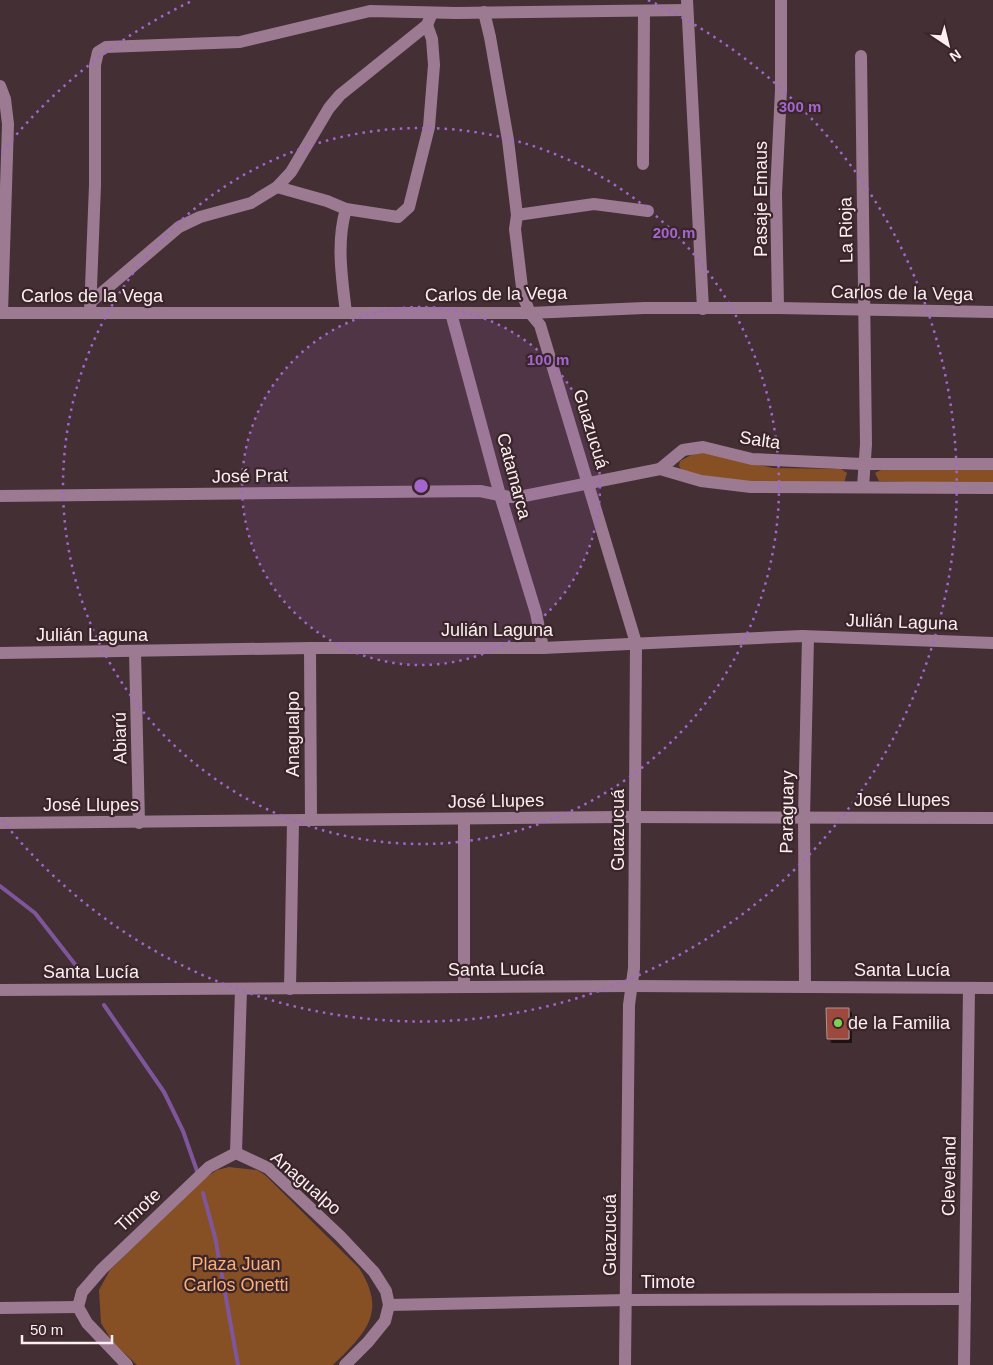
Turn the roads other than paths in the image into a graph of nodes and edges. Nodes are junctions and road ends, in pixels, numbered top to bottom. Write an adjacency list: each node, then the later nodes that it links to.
1 (781, 0): 16 (street, Pasaje Emaus)
2 (687, 5): 5 (street); 17 (street)
3 (369, 6): 6 (street); 15 (street)
4 (484, 12): 5 (street); 6 (street); 14 (street, Guazucuá)
5 (644, 12): 10 (street)
6 (432, 13): 7 (street)
7 (427, 25): 11 (street); 12 (street)
8 (861, 56): 18 (street, La Rioja)
9 (0, 86): 20 (street)
10 (643, 164)
11 (277, 187): 12 (street); 15 (street)
12 (346, 209): 21 (street)
13 (648, 211): 14 (street)
14 (517, 215): 23 (street, Guazucuá)
15 (91, 307): 20 (street, Carlos de la Vega); 21 (street, Carlos de la Vega)
16 (778, 308): 17 (street, Carlos de la Vega); 18 (street, Carlos de la Vega)
17 (703, 309): 23 (street, Carlos de la Vega)
18 (865, 310): 19 (street, Carlos de la Vega); 24 (street, La Rioja)
19 (993, 312)
20 (1, 313)
21 (346, 313): 22 (street, Carlos de la Vega)
22 (452, 313): 23 (street, Carlos de la Vega); 30 (street, Catamarca)
23 (530, 313): 27 (street, Guazucuá)
24 (863, 464): 25 (street, Salta); 26 (street, Salta); 28 (street)
25 (993, 464)
26 (660, 469): 27 (street, Salta); 28 (street, Salta)
27 (589, 483): 30 (street, Salta); 33 (street, Guazucuá)
28 (863, 488): 29 (street, Salta)
29 (993, 488)
30 (500, 494): 31 (street, José Prat); 36 (street, Catamarca)
31 (0, 496)
32 (808, 637): 33 (street, Julián Laguna); 34 (street, Julián Laguna); 39 (street, Paraguary)
33 (636, 643): 36 (street, Julián Laguna); 40 (street, Guazucuá)
34 (993, 643)
35 (310, 648): 36 (street, Julián Laguna); 37 (street, Julián Laguna); 43 (street, Anagualpo)
36 (543, 648)
37 (135, 652): 38 (street, Julián Laguna); 46 (street, Abiarú)
38 (0, 653)
39 (804, 817): 40 (street, José Llupes); 41 (street, José Llupes); 49 (street, Paraguary)
40 (635, 818): 42 (street, José Llupes); 47 (street, Guazucuá)
41 (993, 818)
42 (464, 819): 43 (street, José Llupes); 48 (street)
43 (311, 820): 44 (street, José Llupes)
44 (293, 821): 46 (street, José Llupes); 53 (street)
45 (0, 823): 46 (street, José Llupes)
46 (139, 823)
47 (631, 986): 48 (street, Santa Lucía); 49 (street, Santa Lucía); 57 (street, Guazucuá)
48 (464, 987): 53 (street, Santa Lucía)
49 (805, 987): 50 (street, Santa Lucía)
50 (969, 988): 51 (street, Santa Lucía); 56 (street, Cleveland)
51 (993, 988)
52 (241, 989): 53 (street, Santa Lucía); 54 (street, Santa Lucía); 55 (street)
53 (290, 989)
54 (0, 990)
55 (236, 1153): 58 (street, Anagualpo); 59 (street, Timote)
56 (965, 1298): 57 (street, Timote); 64 (street, Cleveland)
57 (627, 1300): 58 (street, Timote); 63 (street, Guazucuá)
58 (389, 1305): 62 (street)
59 (78, 1307): 60 (street); 61 (street)
60 (0, 1308)
61 (127, 1365)
62 (345, 1365)
63 (625, 1365)
64 (964, 1365)

